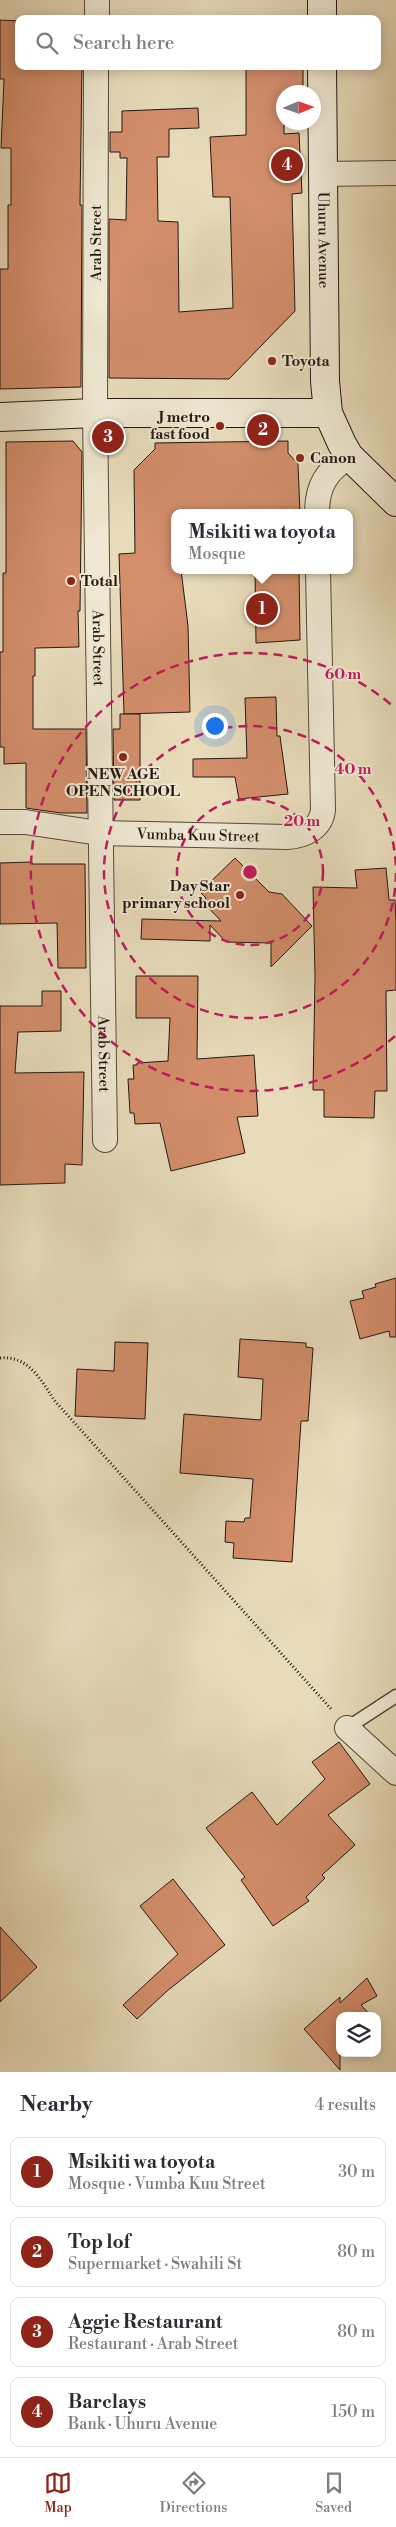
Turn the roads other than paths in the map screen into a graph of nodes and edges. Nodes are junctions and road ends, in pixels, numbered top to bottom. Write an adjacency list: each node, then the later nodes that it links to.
1 (97, 0): 3 (street)
2 (322, 0): 4 (street)
3 (97, 15)
4 (322, 15)
5 (96, 70): 9 (street, Arab Street)
6 (322, 70): 8 (street, Uhuru Avenue)
7 (396, 173): 8 (street)
8 (322, 174): 10 (street, Uhuru Avenue)
9 (95, 413): 10 (street); 11 (street); 17 (street, Arab Street)
10 (328, 413): 12 (street)
11 (0, 417)
12 (349, 456): 13 (street); 14 (street)
13 (396, 502)
14 (317, 509)
15 (318, 574): 17 (street, Vumba Kuu Street)
16 (0, 822): 17 (street, Vumba Kuu Street)
17 (100, 833): 18 (street, Arab Street)
18 (105, 1140)
19 (396, 1696): 20 (lane)
20 (348, 1728): 21 (street)
21 (396, 1773)

